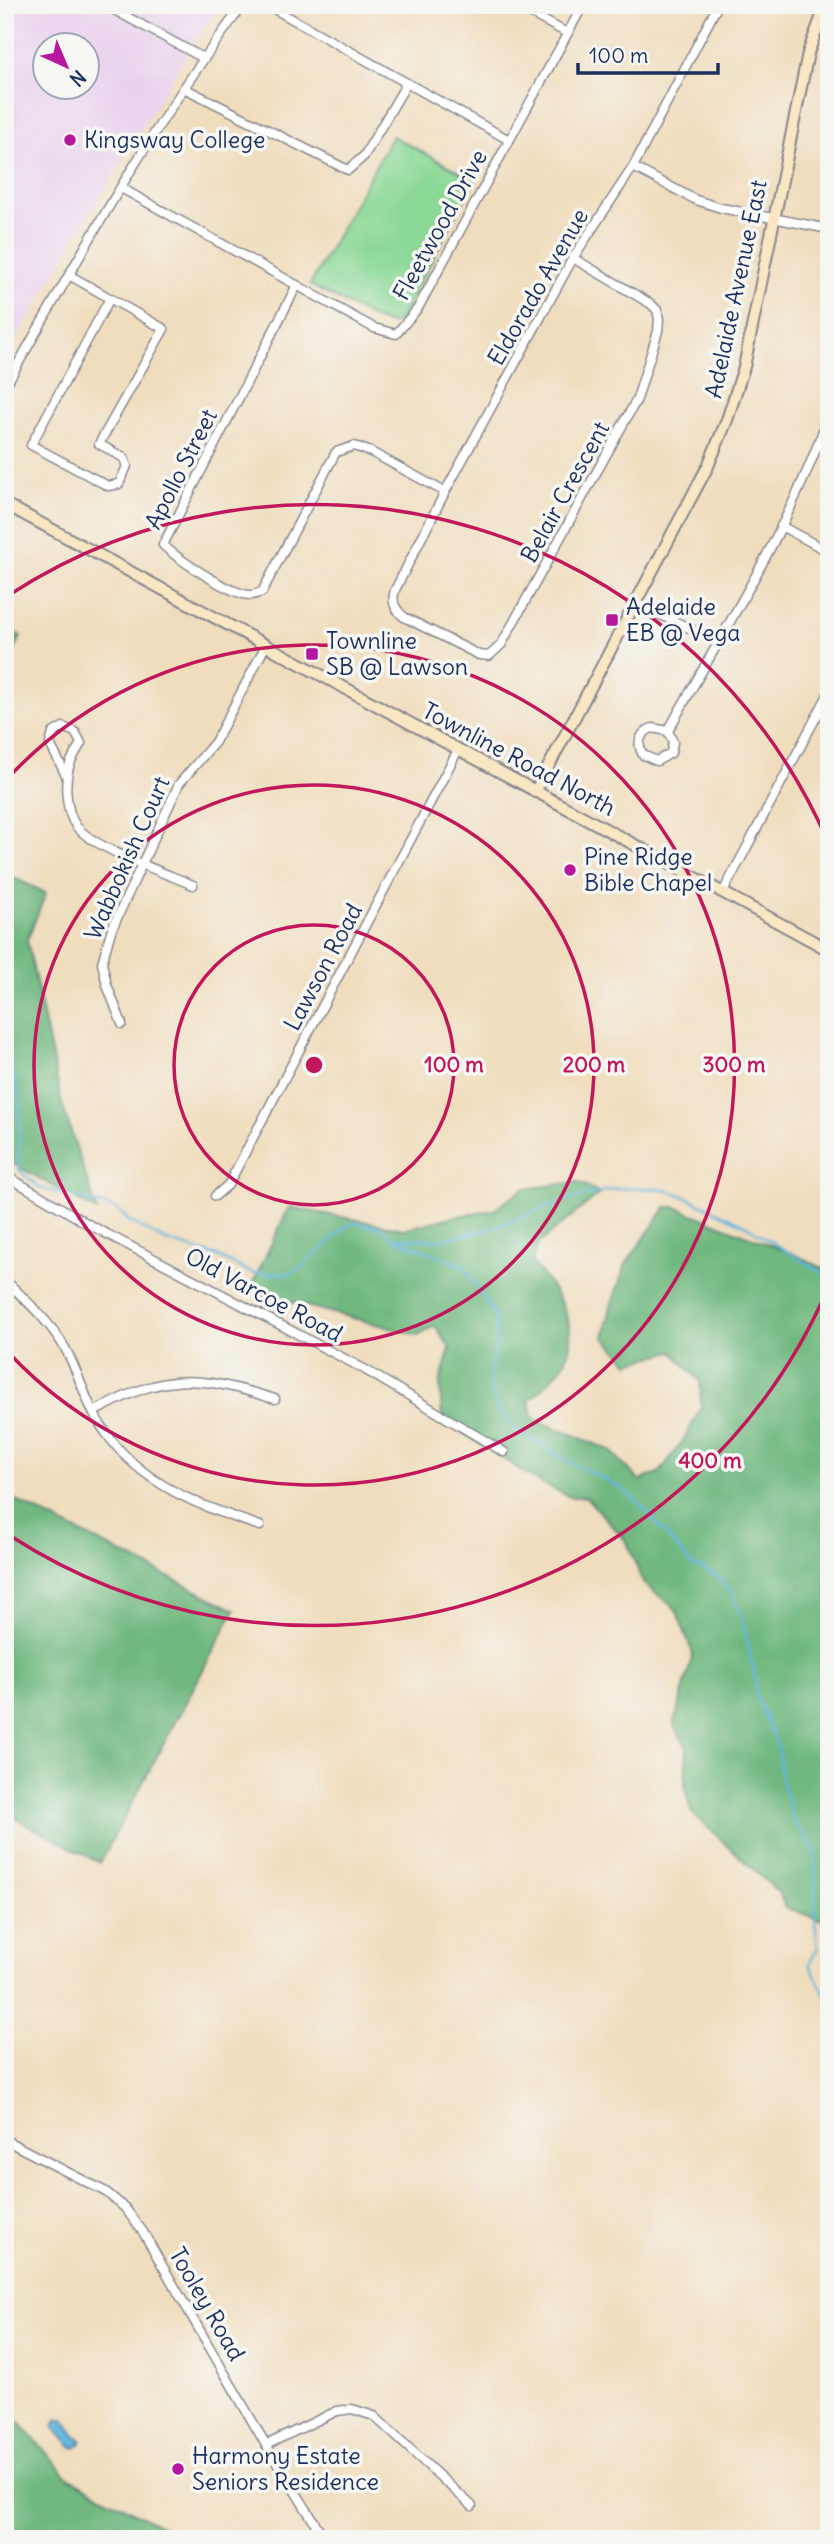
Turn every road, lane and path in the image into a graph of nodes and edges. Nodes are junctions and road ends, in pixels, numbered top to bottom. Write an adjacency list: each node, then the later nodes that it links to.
1 (105, 5): 9 (street)
2 (243, 5): 9 (street)
3 (267, 5): 10 (street)
4 (515, 5): 8 (street)
5 (583, 5): 8 (street, Fleetwood Drive)
6 (719, 5): 13 (street, Eldorado Avenue)
7 (826, 5): 15 (main road, Adelaide Avenue East)
8 (568, 33): 12 (street, Fleetwood Drive)
9 (203, 58): 11 (street)
10 (407, 83): 11 (street); 12 (street)
11 (184, 88): 14 (street)
12 (509, 139): 19 (street, Fleetwood Drive)
13 (633, 167): 15 (street); 17 (street, Eldorado Avenue)
14 (121, 188): 18 (street); 19 (street, Fleetwood Drive)
15 (774, 219): 16 (street); 28 (main road, Adelaide Avenue East)
16 (829, 229)
17 (573, 258): 23 (street, Eldorado Avenue); 27 (street, Belair Crescent)
18 (69, 275): 20 (street); 21 (street)
19 (297, 285): 23 (street, Apollo Street)
20 (110, 298): 20 (street)
21 (5, 387)
22 (829, 414): 25 (street)
23 (445, 492): 27 (street, Eldorado Avenue)
24 (5, 504): 30 (main road, Townline Road North)
25 (781, 526): 26 (street); 29 (street)
26 (829, 552)
27 (395, 590)
28 (635, 603): 29 (street); 35 (main road, Adelaide Avenue East)
29 (717, 641): 32 (street)
30 (266, 645): 33 (main road, Townline Road North); 36 (street, Wabbokish Court)
31 (829, 693): 38 (street)
32 (668, 731): 32 (street)
33 (458, 750): 35 (main road, Townline Road North); 42 (street, Lawson Road)
34 (66, 777): 34 (street); 36 (street)
35 (535, 792): 38 (main road, Townline Road North)
36 (142, 862): 37 (street); 40 (street, Wabbokish Court)
37 (192, 885)
38 (723, 892): 39 (main road, Townline Road North)
39 (829, 950)
40 (122, 1024)
41 (5, 1175): 46 (street, Old Varcoe Road)
42 (215, 1196)
43 (5, 1280): 45 (street)
44 (275, 1399): 45 (street)
45 (93, 1412): 47 (street)
46 (505, 1452)
47 (260, 1526)
48 (5, 2140): 49 (street, Tooley Road)
49 (266, 2445): 50 (street); 51 (street, Tooley Road)
50 (472, 2506)
51 (325, 2539)

